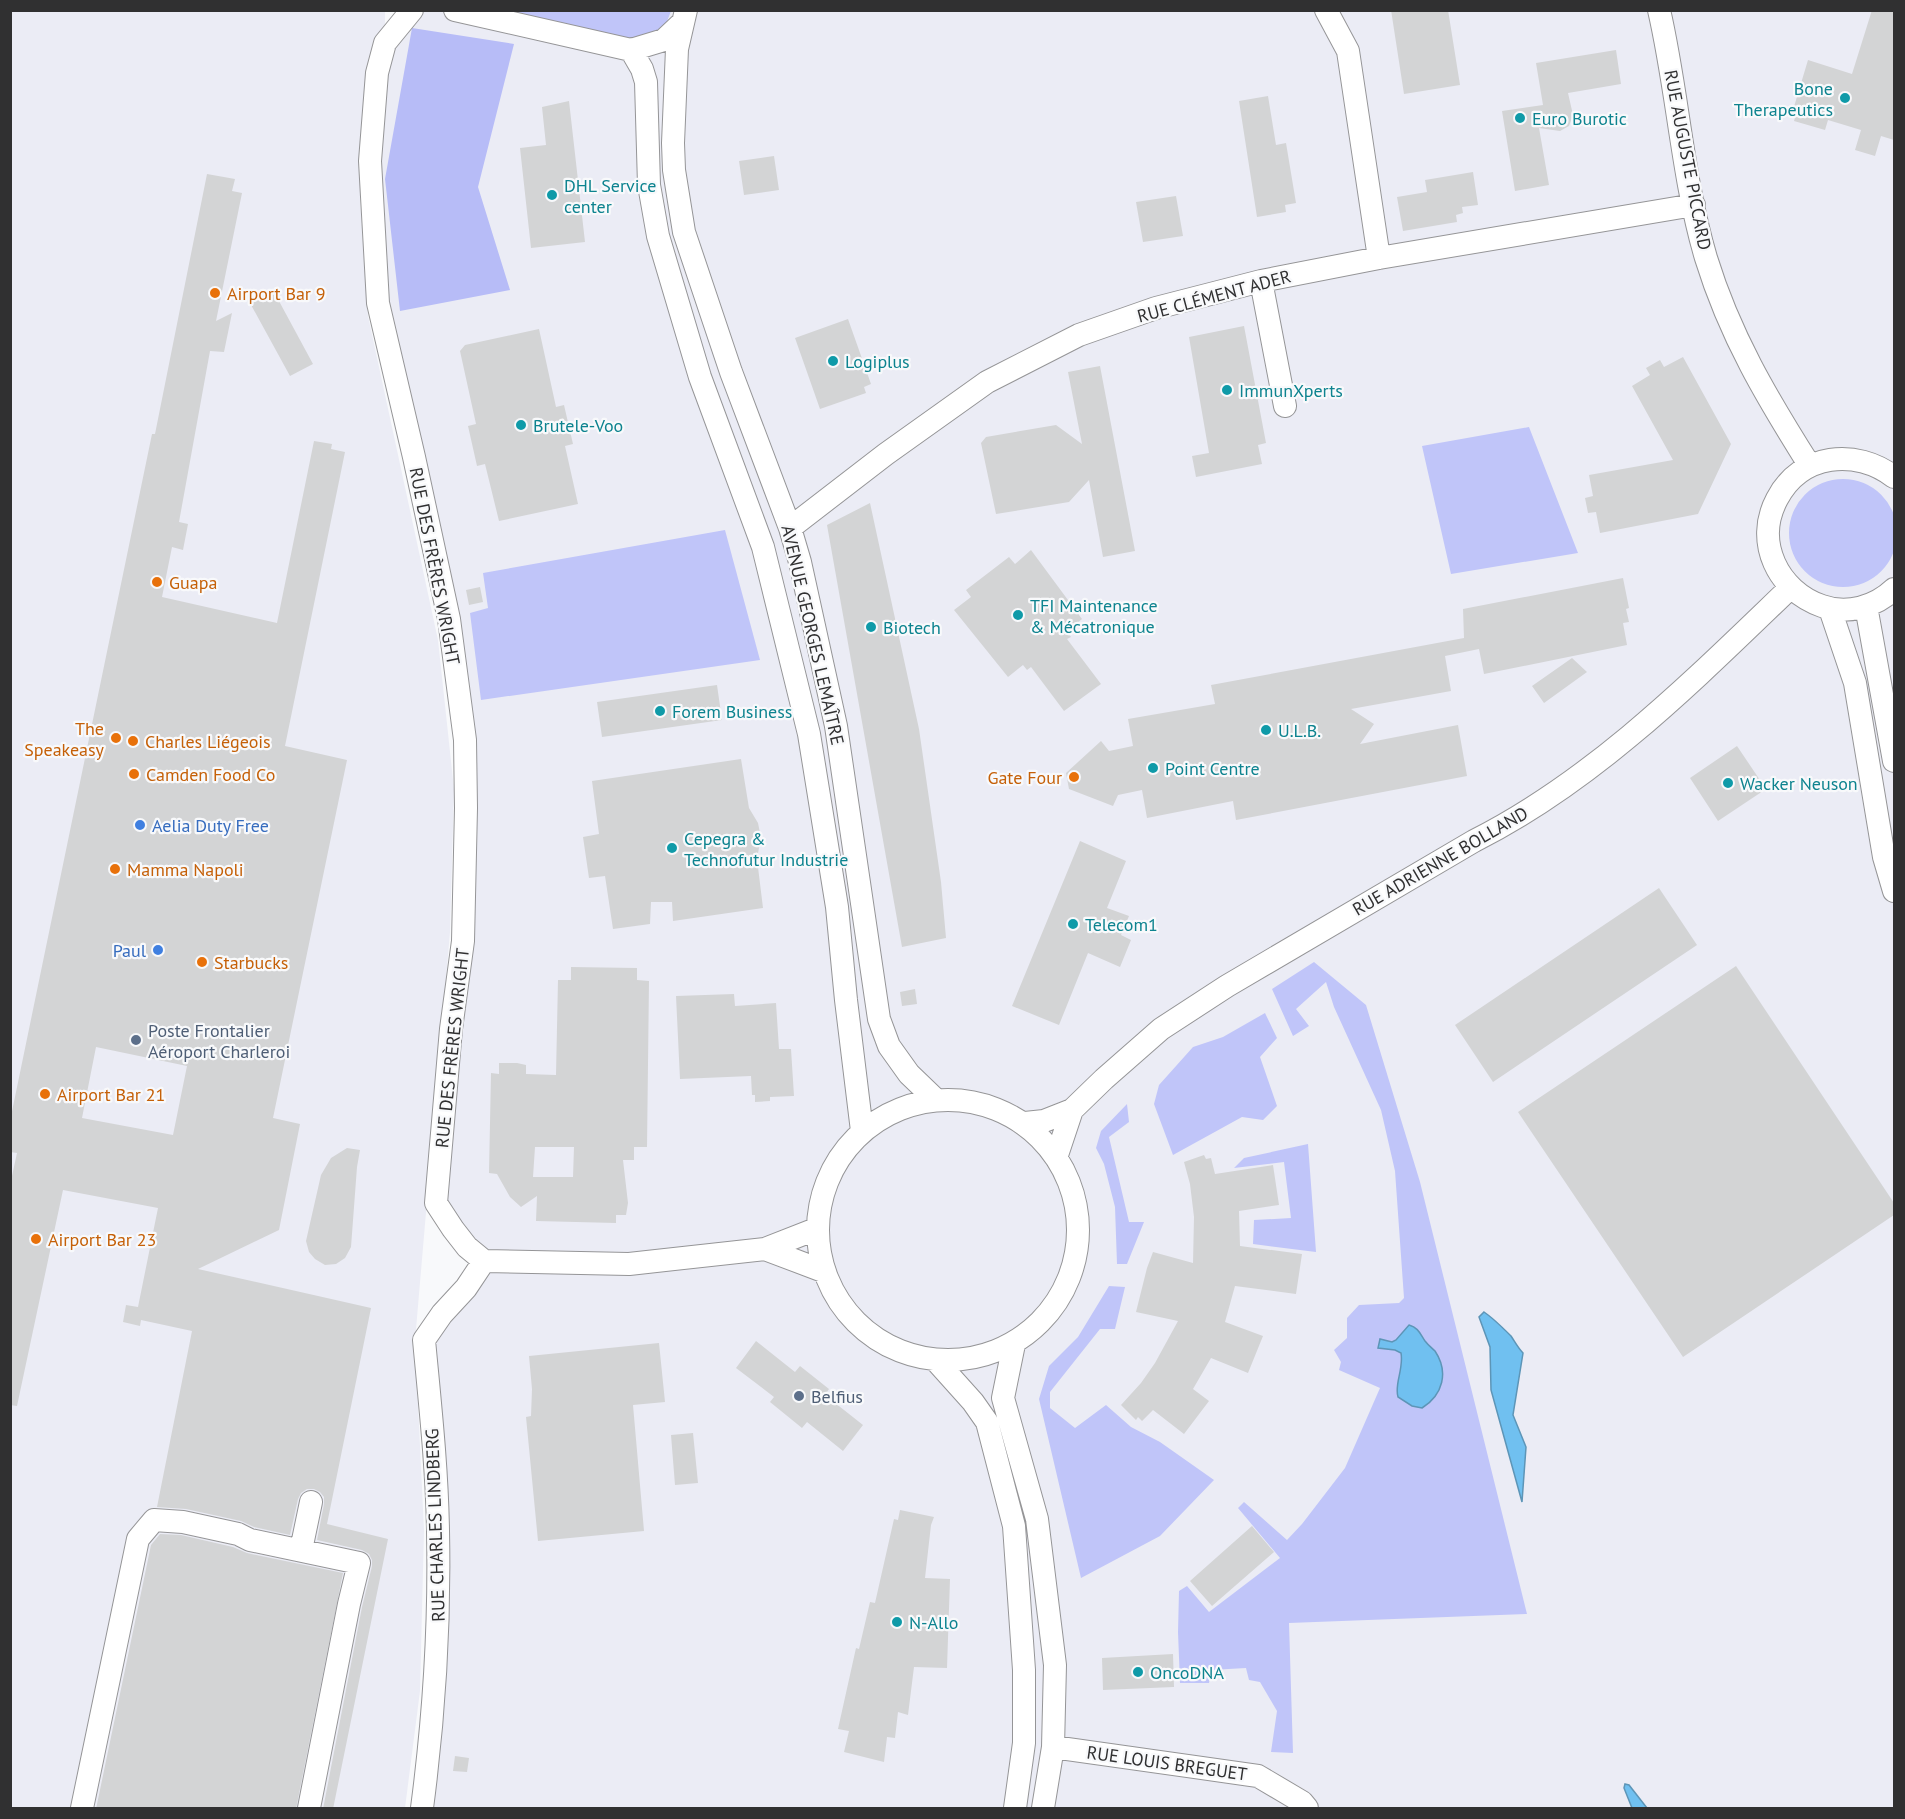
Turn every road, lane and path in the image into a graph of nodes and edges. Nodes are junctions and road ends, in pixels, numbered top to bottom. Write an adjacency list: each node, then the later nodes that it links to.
1 (412, 10): 27 (street, RUE DES FRÈRES WRIGHT)
2 (455, 10): 6 (street)
3 (1326, 10): 8 (street)
4 (1659, 10): 7 (street, RUE AUGUSTE PICCARD)
5 (684, 17): 6 (street); 13 (street, AVENUE GEORGES LEMAÎTRE)
6 (631, 50): 23 (street, AVENUE GEORGES LEMAÎTRE)
7 (1694, 205): 8 (street, RUE CLÉMENT ADER); 11 (street, RUE AUGUSTE PICCARD)
8 (1379, 258): 9 (street, RUE CLÉMENT ADER)
9 (1261, 281): 10 (street); 13 (street, RUE CLÉMENT ADER)
10 (1285, 406)
11 (1810, 466): 12 (street); 14 (street)
12 (1894, 477)
13 (790, 528): 20 (street, AVENUE GEORGES LEMAÎTRE)
14 (1790, 588): 17 (street); 21 (street, RUE ADRIENNE BOLLAND)
15 (1894, 589): 16 (street)
16 (1866, 606): 17 (street); 18 (street)
17 (1830, 609): 19 (street)
18 (1894, 761)
19 (1894, 891)
20 (935, 1099): 22 (street); 23 (street)
21 (1072, 1110): 22 (street, RUE ADRIENNE BOLLAND); 24 (street, RUE ADRIENNE BOLLAND)
22 (1025, 1123): 24 (street)
23 (862, 1131): 25 (street)
24 (1057, 1155): 29 (street)
25 (816, 1229): 26 (street); 28 (street)
26 (765, 1249): 27 (street); 28 (street)
27 (484, 1261): 36 (street, RUE CHARLES LINDBERG)
28 (823, 1271): 30 (street)
29 (1014, 1344): 30 (street); 33 (street)
30 (938, 1363): 37 (street)
31 (311, 1502): 32 (street)
32 (301, 1550): 34 (street); 35 (street)
33 (1053, 1747): 38 (street); 39 (street, RUE LOUIS BREGUET)
34 (82, 1809)
35 (309, 1809)
36 (422, 1809)
37 (1015, 1809)
38 (1043, 1809)
39 (1306, 1809)

